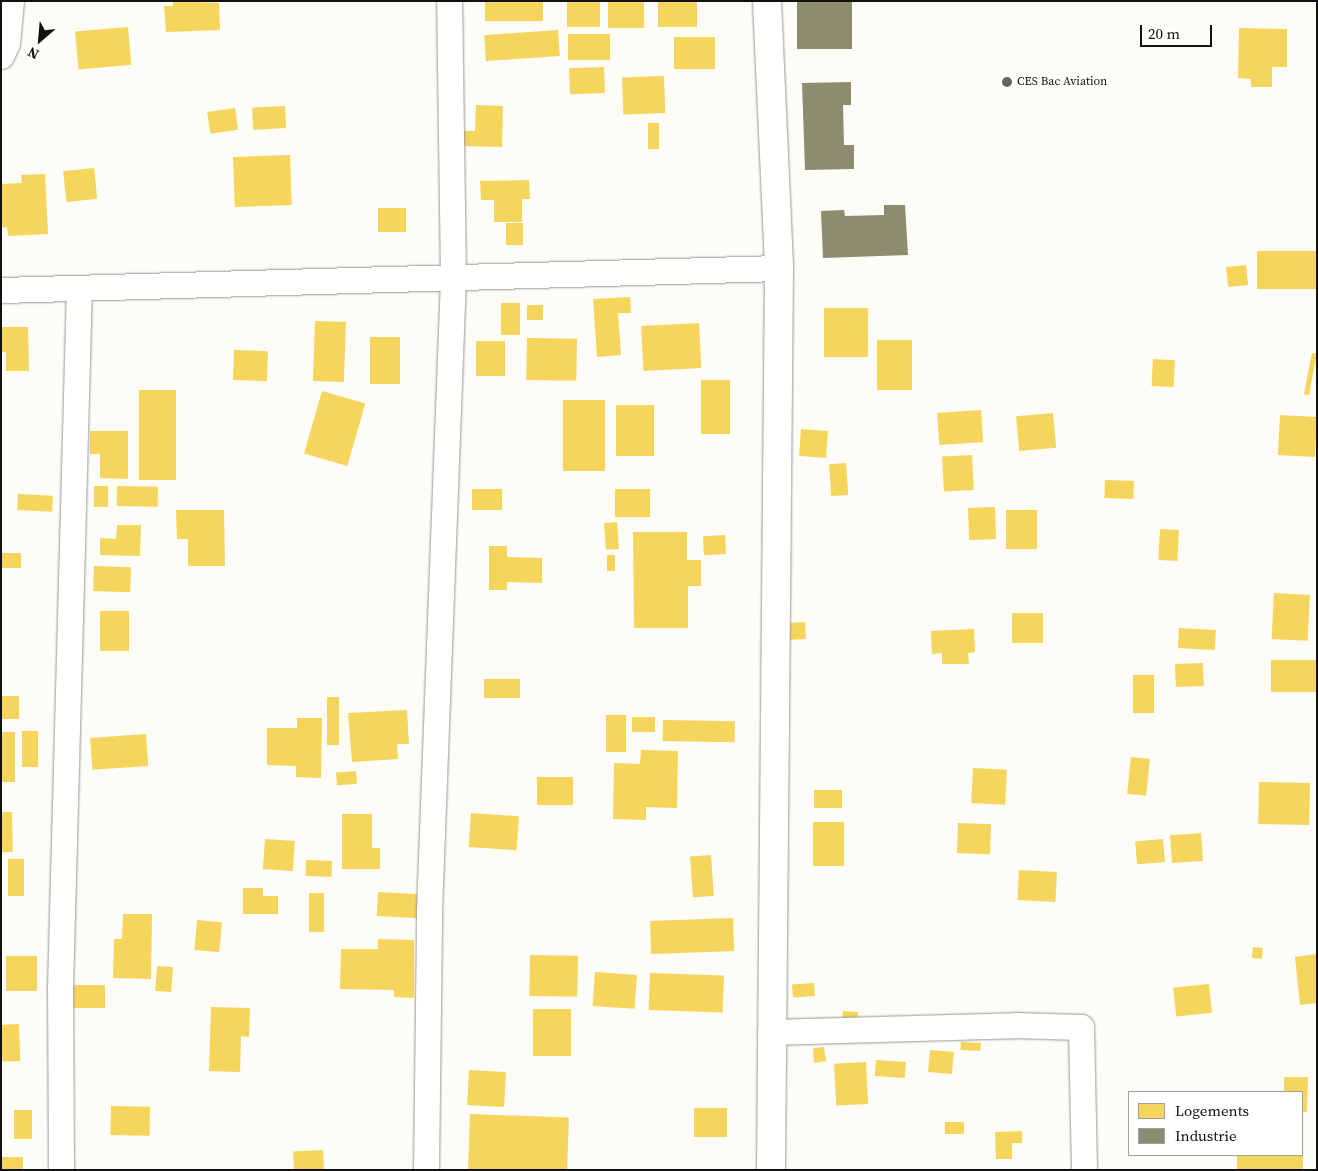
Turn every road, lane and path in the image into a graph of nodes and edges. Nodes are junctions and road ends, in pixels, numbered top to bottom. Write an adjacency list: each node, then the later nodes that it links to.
1 (11, 1): 4 (street)
2 (449, 1): 6 (street)
3 (767, 1): 5 (street)
4 (1, 56)
5 (780, 268): 6 (street); 9 (street)
6 (453, 279): 7 (street); 11 (street)
7 (79, 288): 8 (street); 10 (street)
8 (1, 290)
9 (770, 1032): 12 (street); 13 (street)
10 (61, 1170)
11 (426, 1170)
12 (771, 1170)
13 (1084, 1170)

